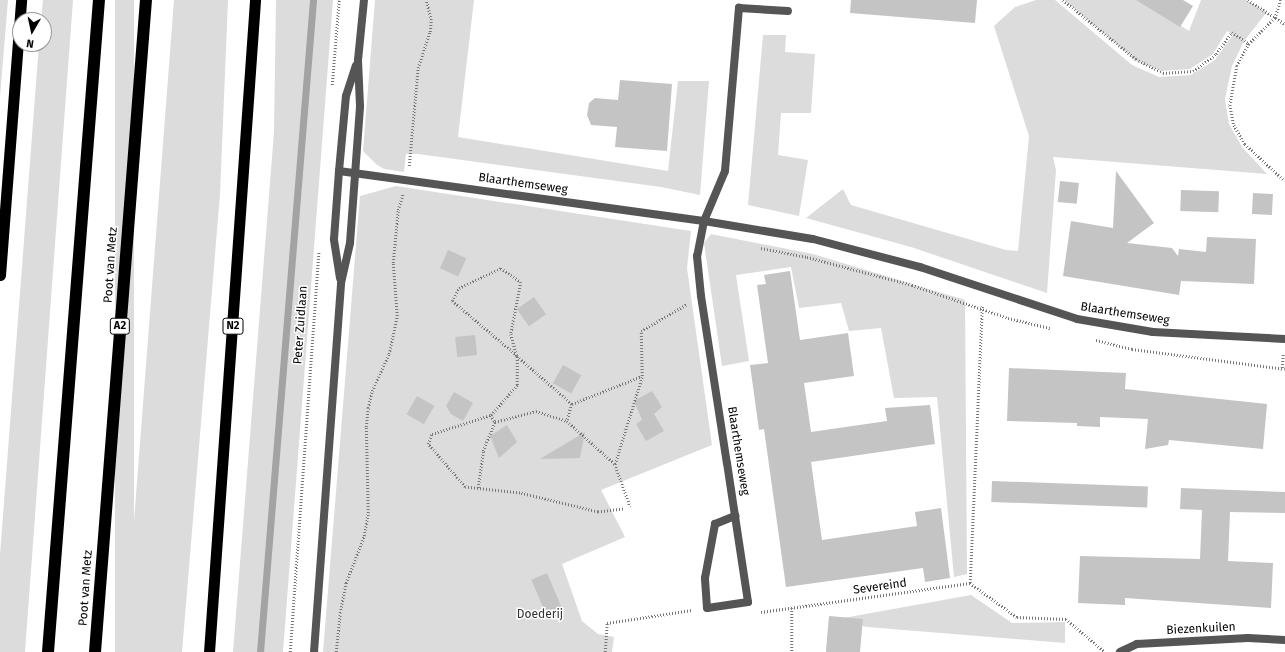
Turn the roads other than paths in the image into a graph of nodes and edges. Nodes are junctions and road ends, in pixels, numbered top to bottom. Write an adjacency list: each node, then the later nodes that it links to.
1 (21, 0): 11 (highway)
2 (99, 0): 16 (highway)
3 (146, 0): 17 (highway, Poot van Metz / A2)
4 (255, 0): 18 (highway, N2)
5 (364, 0): 7 (street)
6 (788, 11): 10 (street)
7 (358, 60): 8 (street); 9 (street)
8 (339, 171): 9 (street, Blaarthemseweg); 12 (street)
9 (355, 173): 10 (street, Blaarthemseweg); 12 (street)
10 (704, 221): 13 (street, Blaarthemseweg); 14 (street, Blaarthemseweg)
11 (0, 274)
12 (341, 283): 19 (street)
13 (1285, 339)
14 (735, 516): 14 (street, Blaarthemseweg)
15 (1285, 640): 20 (street, Biezenkuilen)
16 (48, 652)
17 (95, 652)
18 (209, 652)
19 (314, 652)
20 (1120, 652)

